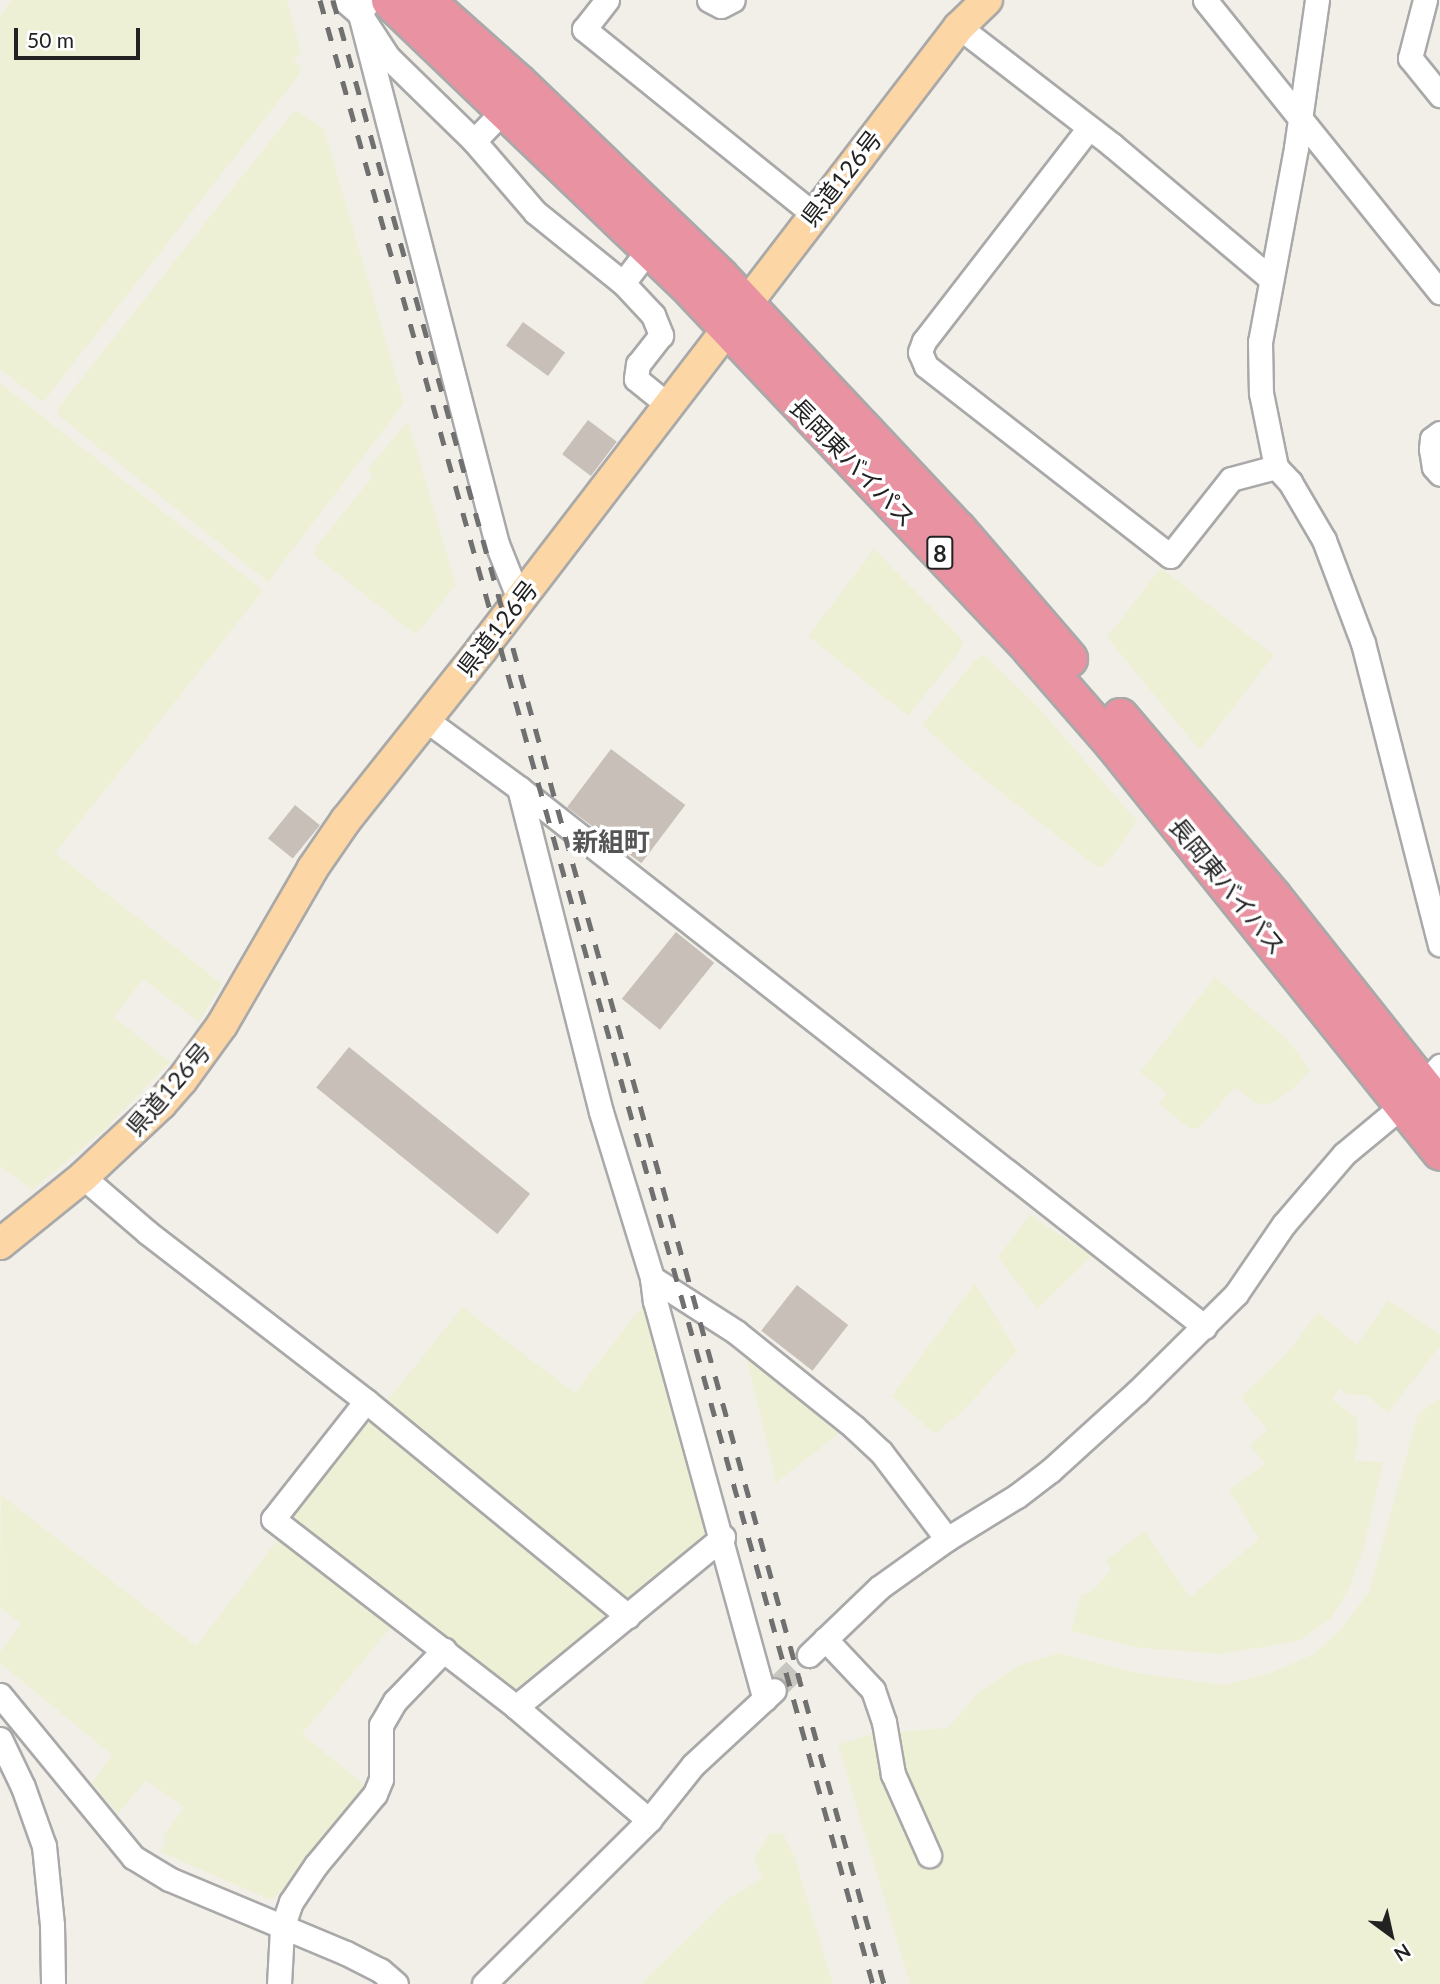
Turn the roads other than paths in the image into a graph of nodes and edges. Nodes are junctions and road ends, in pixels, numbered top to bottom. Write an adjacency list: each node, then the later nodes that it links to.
1 (426, 0): 21 (highway, 長岡東バイパス / 8)
2 (607, 0): 16 (street)
3 (709, 0): 4 (street)
4 (733, 0)
5 (987, 0): 10 (main road, 県道126号)
6 (1205, 0): 13 (street)
7 (1317, 0): 13 (street)
8 (1425, 0): 11 (street)
9 (366, 4): 12 (highway, 長岡東バイパス / 8); 15 (street); 26 (street)
10 (959, 27): 14 (street); 16 (main road, 県道126号)
11 (1440, 95)
12 (505, 110): 15 (street); 17 (highway, 長岡東バイパス / 8)
13 (1298, 117): 18 (street); 20 (street)
14 (1088, 129): 18 (street); 24 (street)
15 (474, 141): 19 (street)
16 (813, 214): 21 (main road, 県道126号)
17 (649, 249): 19 (street); 21 (highway, 長岡東バイパス / 8)
18 (1271, 279): 24 (street)
19 (623, 283): 22 (street)
20 (1440, 292)
21 (735, 316): 22 (main road, 県道126号); 30 (highway, 長岡東バイパス / 8)
22 (668, 405): 26 (main road, 県道126号)
23 (1440, 433): 25 (street)
24 (1276, 467): 29 (street)
25 (1440, 474)
26 (519, 599): 27 (main road, 県道126号)
27 (425, 719): 28 (street); 32 (main road, 県道126号)
28 (520, 788): 34 (street); 35 (street)
29 (1440, 943)
30 (1426, 1091): 31 (highway, 長岡東バイパス / 8); 35 (street)
31 (1440, 1152)
32 (83, 1177): 33 (main road, 県道126号); 36 (street)
33 (0, 1244)
34 (652, 1278): 37 (street); 38 (street)
35 (1205, 1327): 38 (street)
36 (366, 1401): 39 (street); 40 (street)
37 (723, 1537): 39 (street); 44 (street)
38 (947, 1539): 45 (street)
39 (628, 1616): 42 (street)
40 (444, 1650): 42 (street); 46 (street)
41 (0, 1695): 46 (street)
42 (516, 1707): 44 (street)
43 (0, 1739): 47 (street)
44 (649, 1820): 50 (street)
45 (929, 1855)
46 (282, 1928): 48 (street); 49 (street)
47 (53, 1984)
48 (279, 1984)
49 (396, 1984)
50 (484, 1984)

